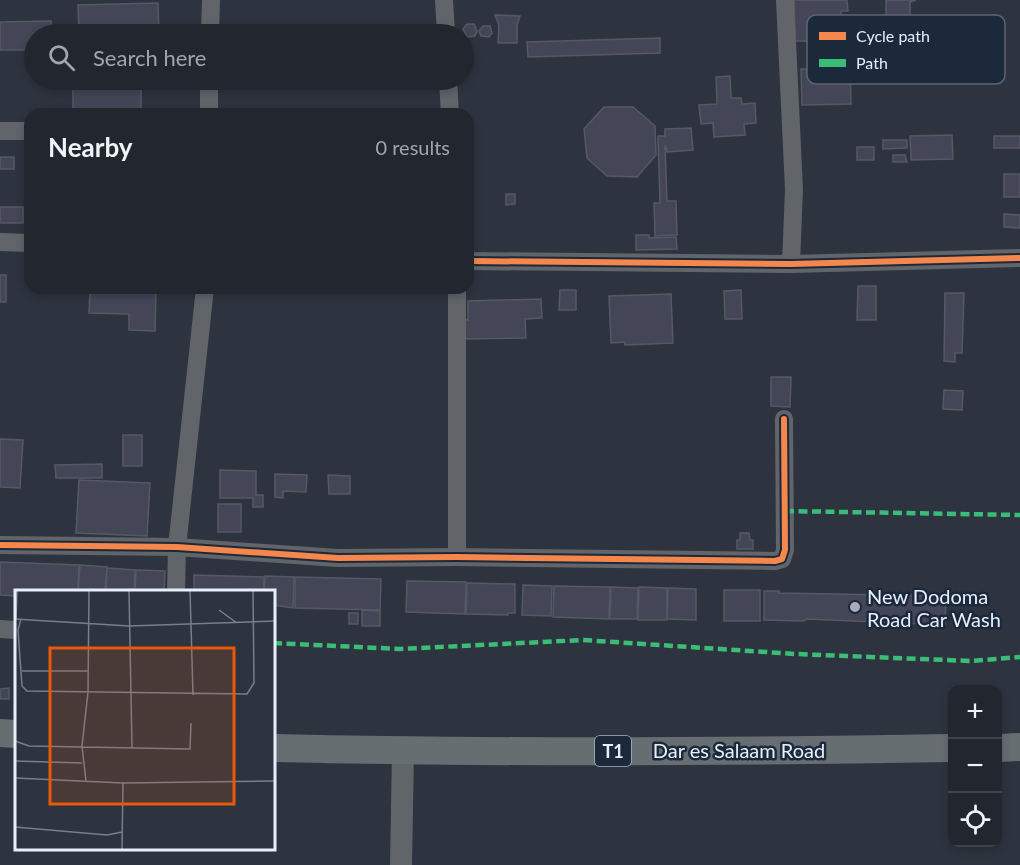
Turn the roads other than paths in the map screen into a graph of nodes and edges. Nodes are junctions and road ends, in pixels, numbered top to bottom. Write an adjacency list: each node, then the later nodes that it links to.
1 (211, 0): 4 (street)
2 (444, 0): 5 (street)
3 (785, 0): 16 (street)
4 (210, 24)
5 (445, 24)
6 (210, 90): 8 (street)
7 (449, 90): 9 (street)
8 (209, 108)
9 (450, 108)
10 (0, 131): 11 (street)
11 (24, 131)
12 (0, 242): 13 (street)
13 (24, 243)
14 (1020, 258): 16 (street)
15 (474, 261): 16 (street)
16 (791, 264)
17 (204, 294): 21 (street)
18 (457, 294): 22 (street)
19 (784, 419): 22 (street)
20 (0, 545): 21 (street)
21 (177, 547): 22 (street); 23 (street)
22 (457, 558)
23 (176, 590)
24 (0, 629): 25 (street)
25 (15, 630)
26 (0, 733): 27 (highway)
27 (15, 734)
28 (1020, 747): 31 (highway)
29 (274, 748): 32 (highway, Dar es Salaam Road / T1)
30 (948, 748): 32 (highway, Dar es Salaam Road / T1)
31 (1002, 748)
32 (403, 751): 33 (street)
33 (401, 865)

